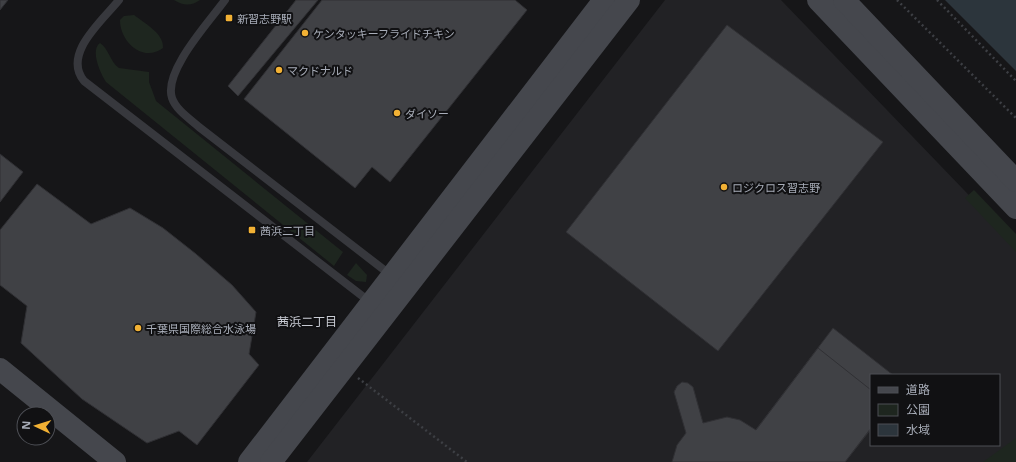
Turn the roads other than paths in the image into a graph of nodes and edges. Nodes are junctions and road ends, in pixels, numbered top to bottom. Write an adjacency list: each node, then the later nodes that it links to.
1 (119, 0): 10 (lane)
2 (225, 0): 9 (lane)
3 (604, 0): 9 (street)
4 (629, 0): 9 (street)
5 (818, 0): 8 (street)
6 (844, 0): 7 (street)
7 (1016, 181)
8 (1016, 208)
9 (398, 281): 10 (street)
10 (378, 307): 13 (street); 14 (street)
11 (0, 369): 12 (street)
12 (115, 462)
13 (249, 462)
14 (271, 462)

